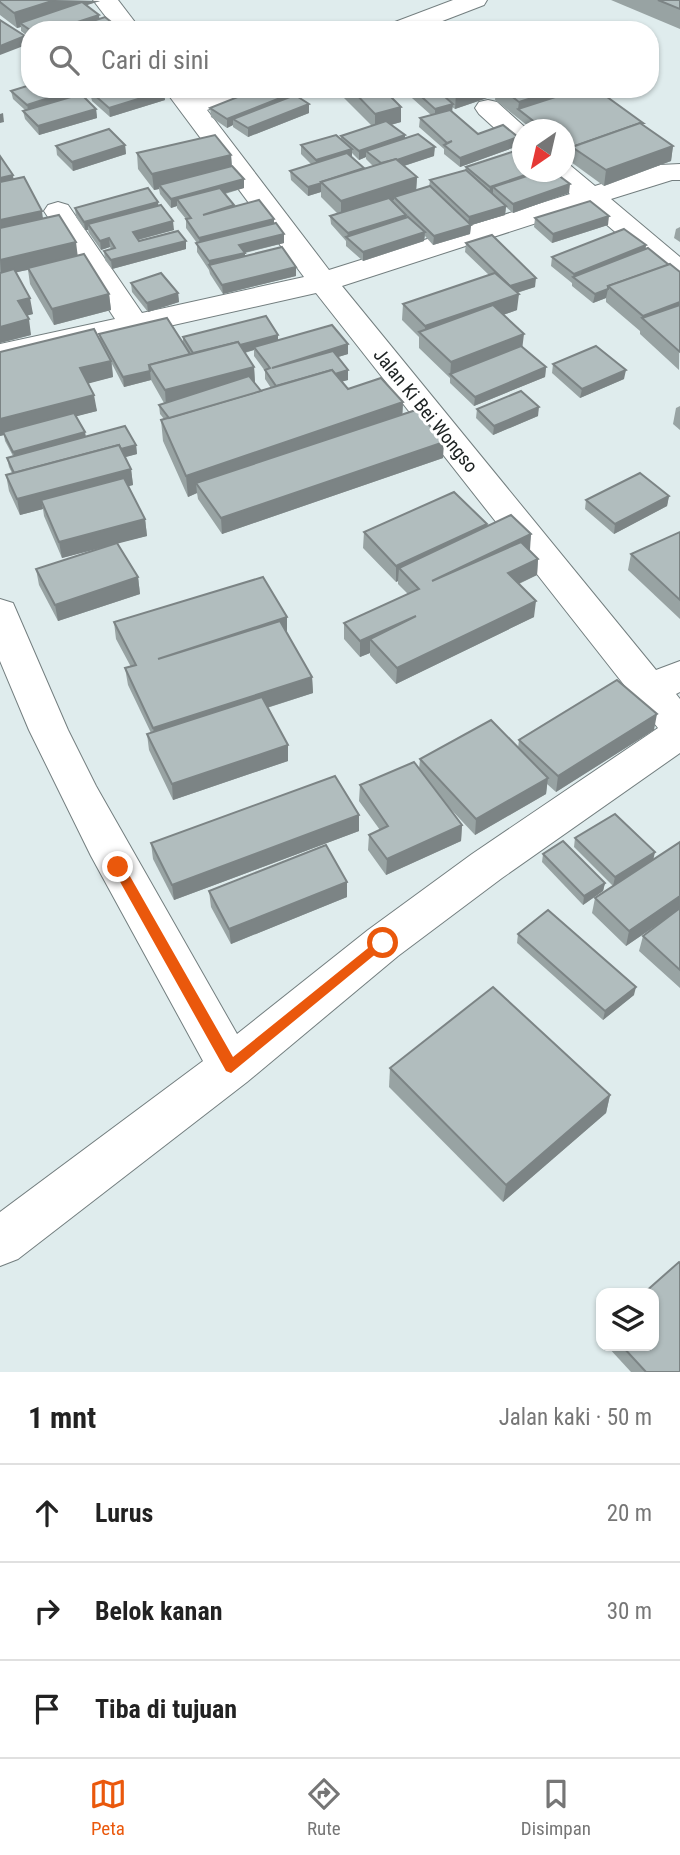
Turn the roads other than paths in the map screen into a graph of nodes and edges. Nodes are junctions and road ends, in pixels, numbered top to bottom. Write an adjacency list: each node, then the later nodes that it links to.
1 (105, 0): 3 (street)
2 (475, 0): 4 (street)
3 (122, 21)
4 (420, 21)
5 (184, 98): 13 (street, Jalan Ki Bei Wongso)
6 (488, 108): 7 (street)
7 (512, 129)
8 (680, 172): 10 (street)
9 (573, 182): 10 (street)
10 (591, 198): 12 (street); 13 (street)
11 (58, 211): 14 (street)
12 (680, 272)
13 (323, 282): 14 (street); 17 (street, Jalan Ki Bei Wongso)
14 (134, 324): 15 (street)
15 (0, 354)
16 (0, 612): 20 (street)
17 (665, 683): 18 (street, Jalan Ki Bei Wongso)
18 (680, 727)
19 (680, 733): 20 (street)
20 (231, 1067): 21 (street)
21 (0, 1242)

